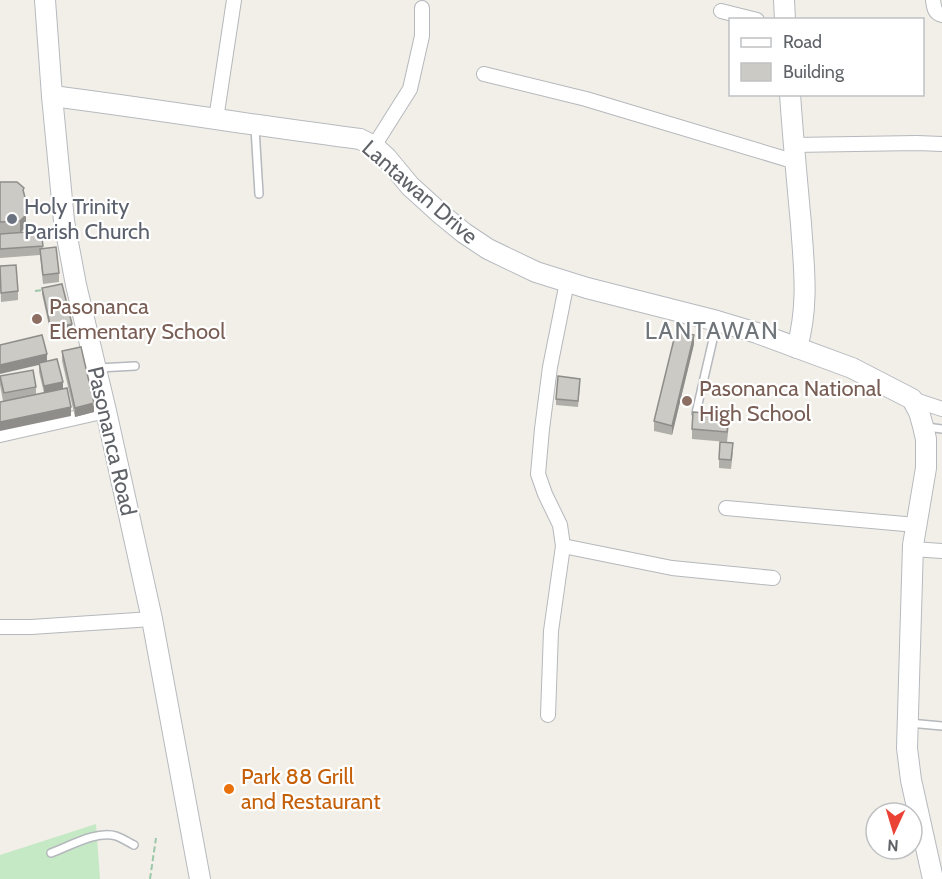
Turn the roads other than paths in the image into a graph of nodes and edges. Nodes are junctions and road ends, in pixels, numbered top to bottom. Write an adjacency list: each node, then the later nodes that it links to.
1 (45, 0): 11 (street, Pasonanca Road)
2 (234, 0): 13 (street)
3 (784, 0): 9 (street)
4 (933, 0): 7 (street)
5 (422, 8): 16 (street)
6 (721, 11): 8 (street)
7 (942, 15)
8 (749, 18)
9 (784, 18)
10 (484, 74): 17 (street)
11 (52, 96): 13 (street, Lantawan Drive); 23 (street, Pasonanca Road)
12 (790, 96): 17 (street)
13 (216, 119): 14 (street, Lantawan Drive)
14 (254, 125): 16 (street, Lantawan Drive); 18 (lane)
15 (942, 144): 17 (street)
16 (374, 146): 19 (street, Lantawan Drive)
17 (795, 153): 21 (street)
18 (259, 194)
19 (567, 282): 20 (street, Lantawan Drive); 32 (street)
20 (717, 321): 21 (street, Lantawan Drive); 27 (lane)
21 (797, 348): 24 (street, Lantawan Drive)
22 (135, 366): 23 (lane)
23 (96, 368): 26 (street, Pasonanca Road)
24 (912, 399): 25 (street, Lantawan Drive); 28 (street)
25 (942, 409)
26 (106, 411): 29 (street); 36 (street, Pasonanca Road)
27 (696, 413)
28 (932, 428): 31 (street)
29 (0, 435)
30 (726, 508): 31 (street)
31 (916, 525): 33 (street)
32 (563, 546): 35 (street); 38 (street)
33 (912, 549): 34 (street); 39 (street)
34 (942, 551)
35 (773, 578)
36 (152, 619): 37 (street); 43 (street, Pasonanca Road)
37 (0, 627)
38 (548, 715)
39 (908, 723): 40 (lane); 44 (street)
40 (942, 726)
41 (134, 845): 42 (lane)
42 (51, 853)
43 (200, 879)
44 (933, 879)

